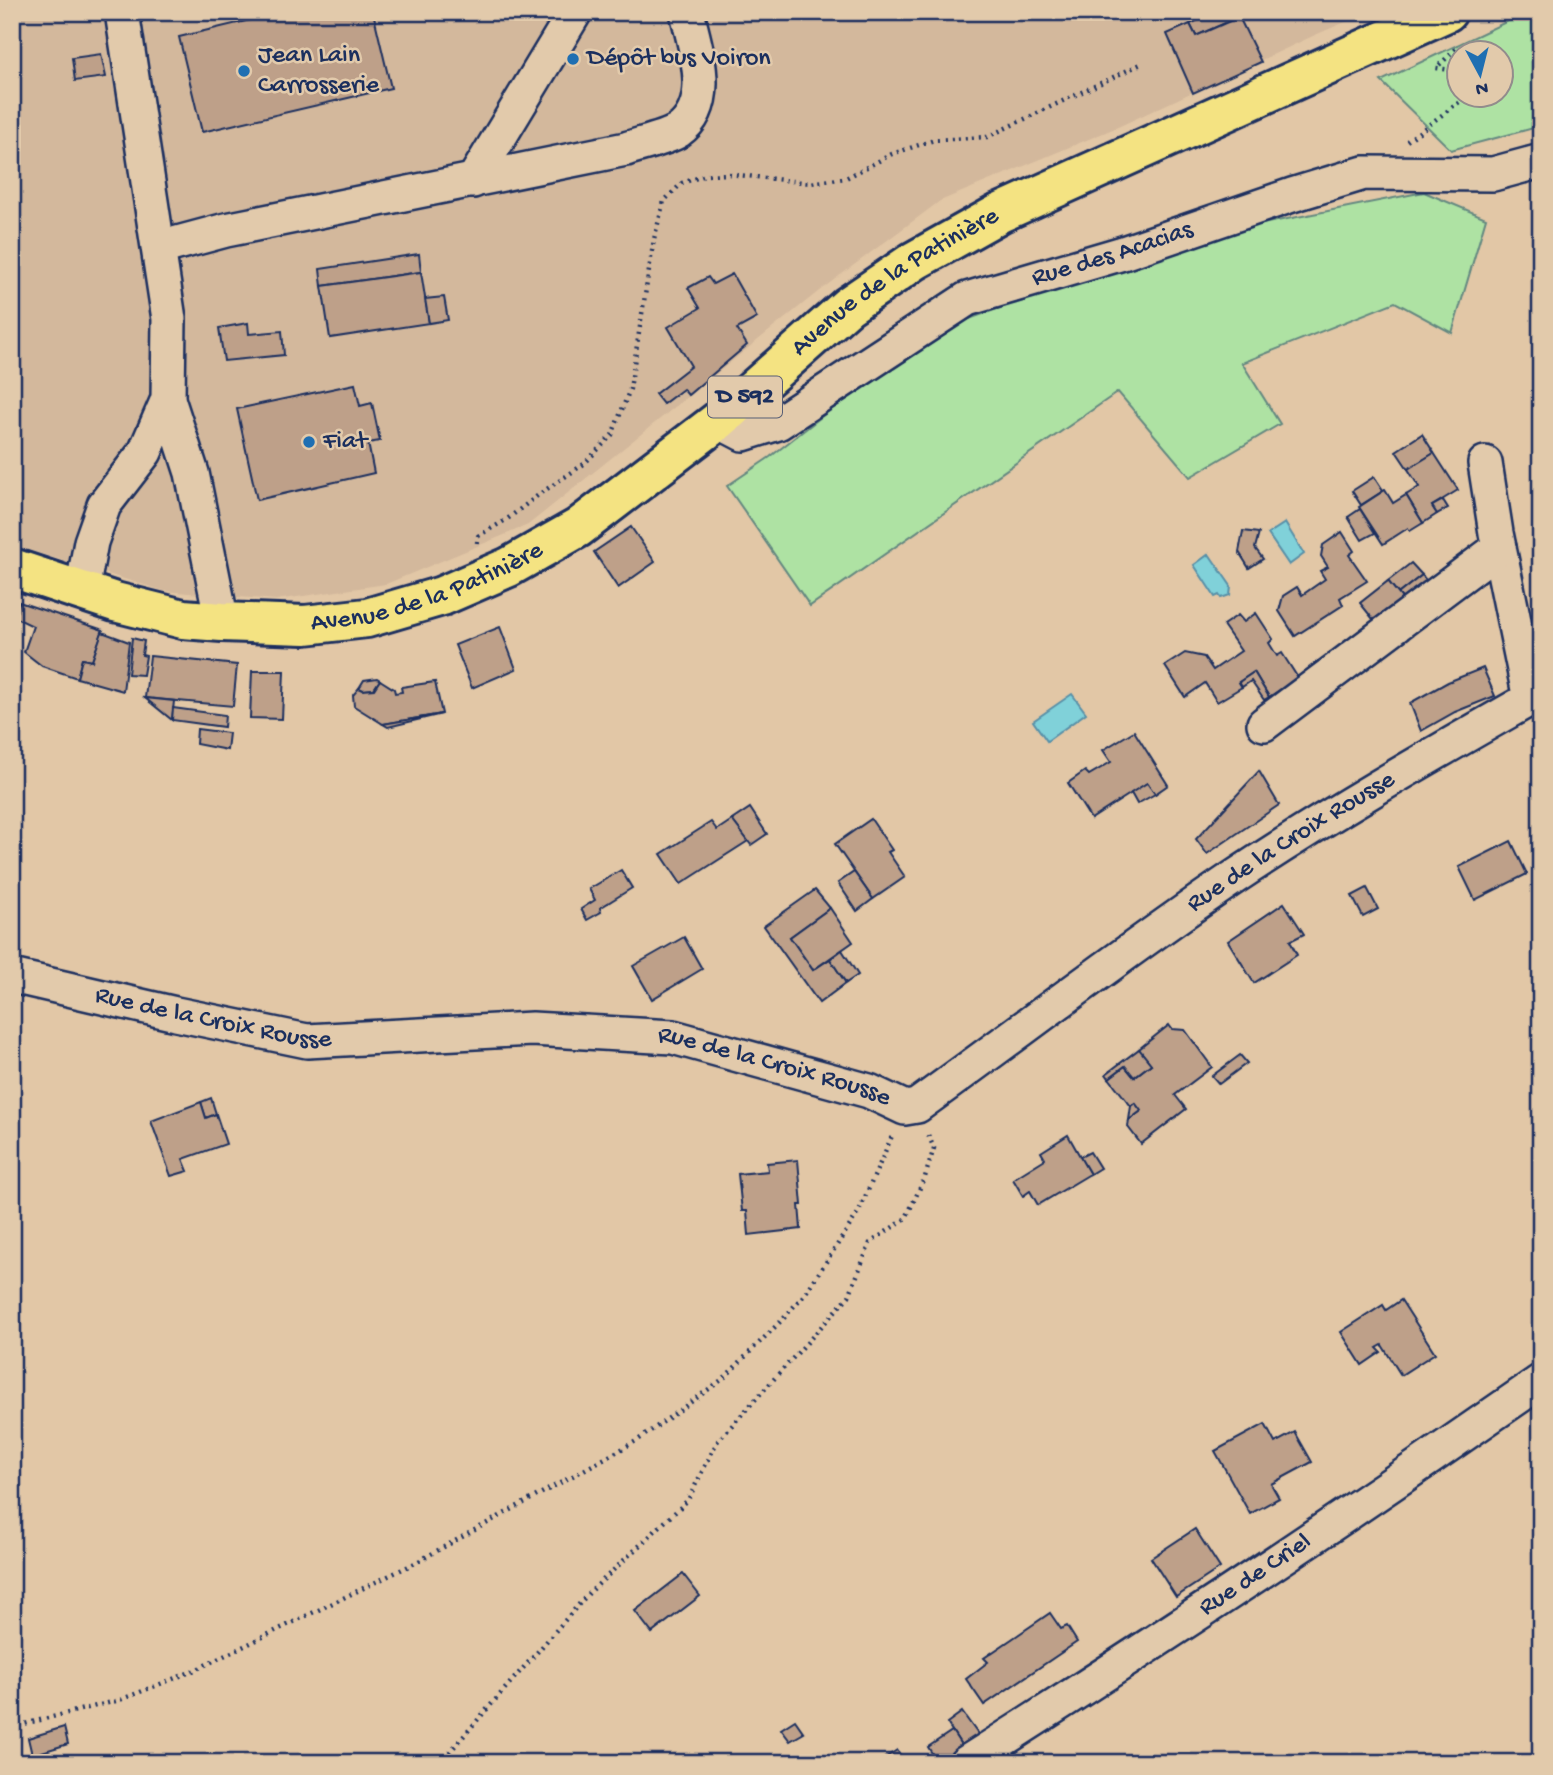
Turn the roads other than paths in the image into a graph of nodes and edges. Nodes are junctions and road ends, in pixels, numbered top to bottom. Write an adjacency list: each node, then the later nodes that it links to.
1 (122, 12): 7 (street)
2 (575, 12): 6 (street)
3 (687, 12): 6 (street)
4 (1454, 28): 9 (main road, Avenue de la Patinière / D 592)
5 (1541, 161): 9 (street, Rue des Acacias)
6 (473, 181): 7 (street)
7 (159, 248): 8 (street)
8 (169, 399): 13 (street); 14 (street)
9 (718, 421): 14 (main road, Avenue de la Patinière / D 592)
10 (1485, 463): 11 (street)
11 (1499, 548): 15 (street); 16 (street)
12 (12, 568): 13 (main road, Avenue de la Patinière / D 592)
13 (82, 591): 14 (main road, Avenue de la Patinière / D 592)
14 (222, 622)
15 (1535, 697): 17 (street, Rue de la Croix Rousse)
16 (1264, 724)
17 (12, 976)
18 (1541, 1381): 19 (street, Rue de Criel)
19 (966, 1763)

